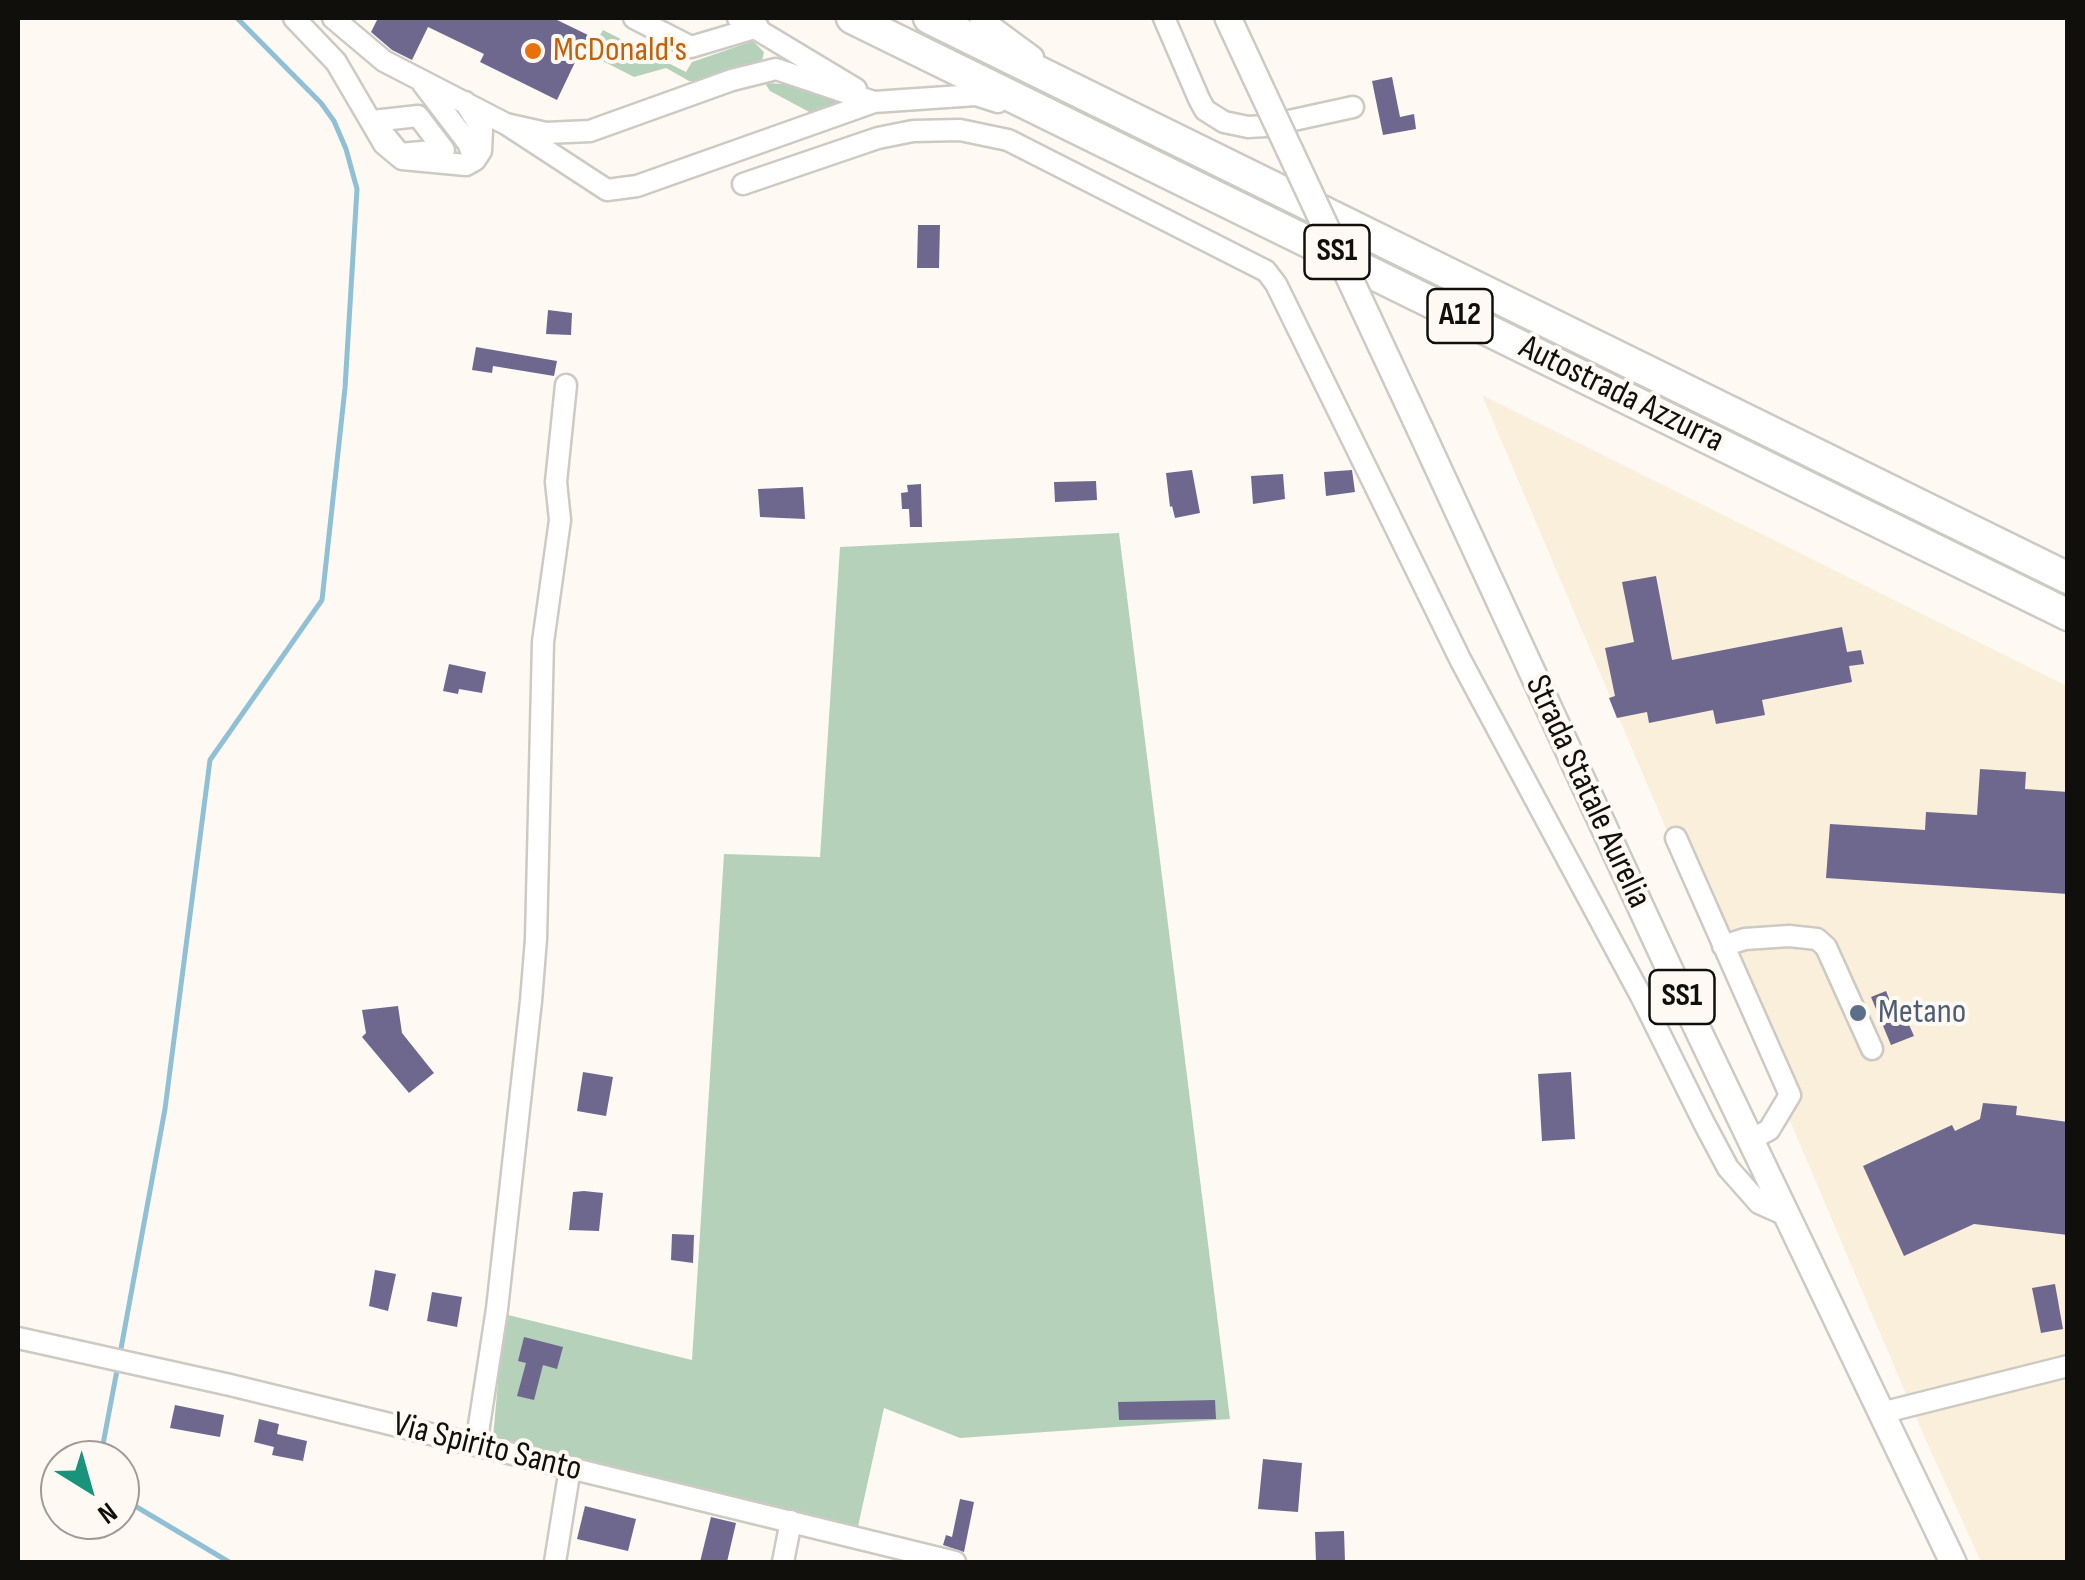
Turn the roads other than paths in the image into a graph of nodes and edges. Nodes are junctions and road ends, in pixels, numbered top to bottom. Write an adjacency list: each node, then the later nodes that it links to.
1 (294, 18): 13 (street)
2 (333, 18): 11 (street)
3 (634, 18): 10 (street)
4 (738, 18): 10 (street)
5 (852, 18): 18 (highway, Autostrada Azzurra / A12)
6 (929, 18): 12 (highway, Autostrada Azzurra / A12)
7 (980, 18): 12 (street)
8 (1164, 18): 16 (street)
9 (1228, 18): 28 (main road, Strada Statale Aurelia / SS1, bridge)
10 (758, 27): 15 (street)
11 (418, 78): 14 (street); 20 (street)
12 (1070, 86): 23 (highway, Autostrada Azzurra / A12)
13 (357, 97): 17 (street); 20 (street)
14 (464, 100): 19 (street); 20 (street)
15 (874, 102): 18 (street); 19 (street); 19 (street)
16 (1353, 107)
17 (399, 118)
18 (1066, 123): 24 (highway, Autostrada Azzurra / A12)
19 (506, 124)
20 (475, 160)
21 (743, 184): 29 (street)
22 (566, 385): 33 (street)
23 (2068, 578)
24 (2068, 615)
25 (1676, 838): 26 (street)
26 (1723, 946): 27 (street); 28 (street)
27 (1872, 1049)
28 (1750, 1140): 29 (main road, Strada Statale Aurelia / SS1)
29 (1786, 1215): 32 (main road, Strada Statale Aurelia / SS1)
30 (18, 1338): 33 (street, Via Spirito Santo)
31 (2068, 1366): 32 (street)
32 (1880, 1413): 39 (main road, Strada Statale Aurelia / SS1)
33 (476, 1445): 34 (street, Via Spirito Santo)
34 (570, 1468): 35 (street, Via Spirito Santo); 36 (street)
35 (791, 1520): 37 (street); 38 (street, Via Spirito Santo)
36 (555, 1562)
37 (783, 1562)
38 (955, 1562)
39 (1953, 1562)

